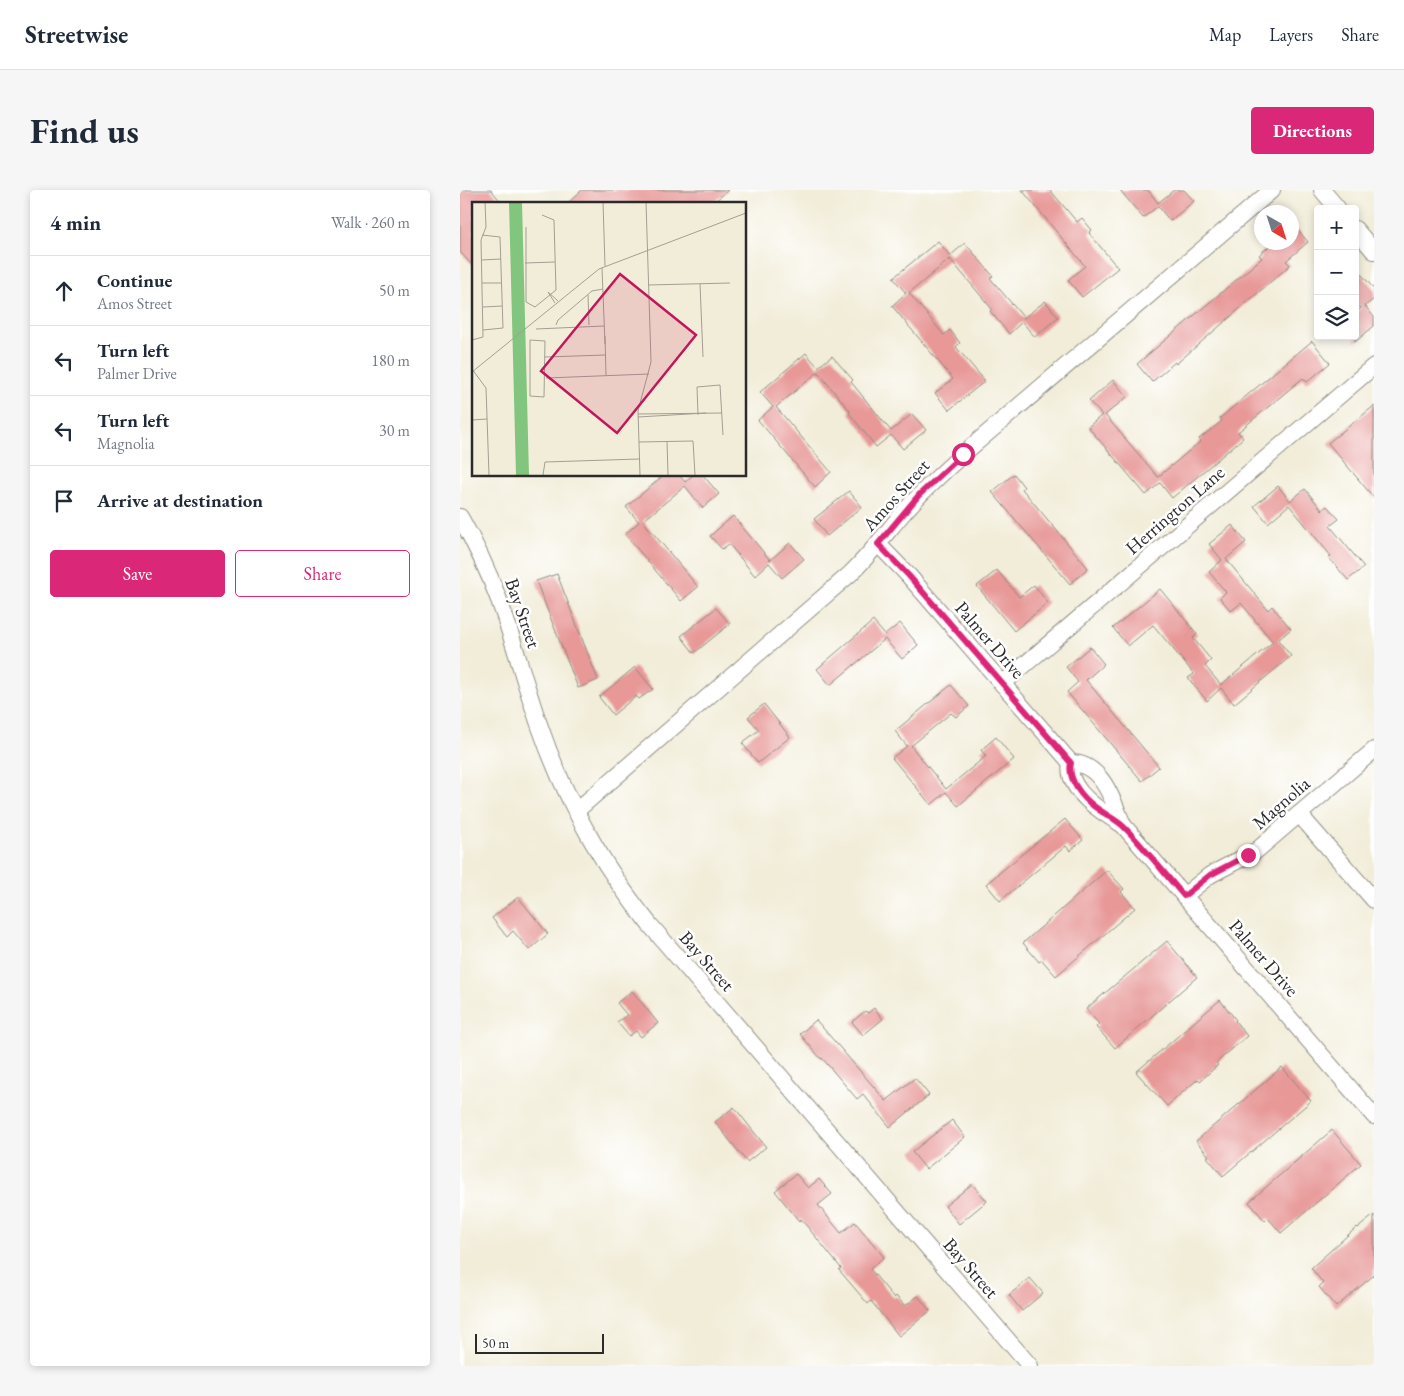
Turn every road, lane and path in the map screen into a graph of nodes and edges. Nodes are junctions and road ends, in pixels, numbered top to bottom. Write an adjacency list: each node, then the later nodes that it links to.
1 (1272, 190): 8 (street, Amos Street)
2 (1322, 190): 3 (street)
3 (1335, 205)
4 (1359, 234): 5 (street)
5 (1374, 251)
6 (1374, 366): 9 (street, Herrington Lane)
7 (460, 517): 12 (street, Bay Street)
8 (878, 544): 9 (street, Palmer Drive); 12 (street, Amos Street)
9 (1002, 684): 11 (street, Palmer Drive)
10 (1374, 750): 13 (street, Magnolia)
11 (1071, 763): 14 (street, Palmer Drive); 14 (street, Palmer Drive)
12 (576, 811): 18 (street, Bay Street)
13 (1299, 814): 15 (street, Magnolia); 16 (street)
14 (1123, 825): 15 (street, Palmer Drive)
15 (1184, 896): 17 (street, Palmer Drive)
16 (1374, 900)
17 (1374, 1116)
18 (1030, 1366)

